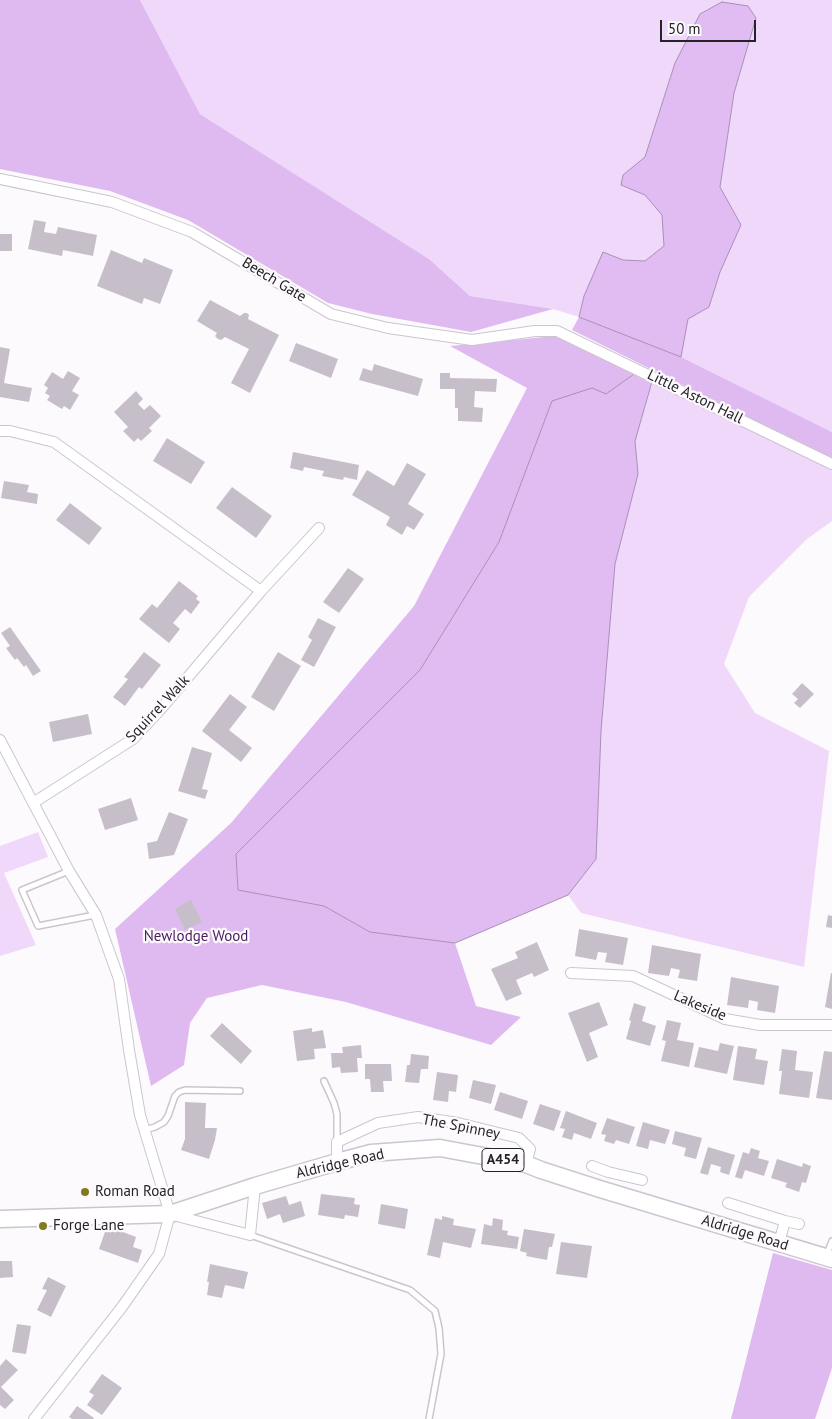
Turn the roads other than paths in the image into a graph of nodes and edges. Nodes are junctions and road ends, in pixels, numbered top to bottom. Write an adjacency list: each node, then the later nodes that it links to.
1 (0, 179): 2 (street, Beech Gate)
2 (557, 331): 4 (street, Little Aston Hall)
3 (0, 431): 6 (street)
4 (832, 464)
5 (319, 528): 6 (street, Squirrel Walk)
6 (261, 591): 8 (street, Squirrel Walk)
7 (1, 744): 8 (street)
8 (33, 803): 9 (street)
9 (69, 871): 10 (street); 10 (lane)
10 (96, 915): 15 (street)
11 (571, 973): 12 (street, Lakeside)
12 (832, 1025)
13 (324, 1081): 16 (lane)
14 (240, 1091): 15 (lane)
15 (144, 1130): 25 (street)
16 (337, 1142): 17 (street); 18 (street, The Spinney)
17 (337, 1162): 18 (main road, Aldridge Road / A454); 22 (main road, Aldridge Road / A454)
18 (526, 1164): 23 (main road, Aldridge Road / A454)
19 (592, 1166): 20 (street)
20 (608, 1172): 21 (street); 23 (street)
21 (642, 1180)
22 (256, 1186): 25 (main road, Aldridge Road / A454); 29 (street)
23 (600, 1190): 31 (main road, Aldridge Road / A454)
24 (728, 1203): 27 (street)
25 (170, 1214): 26 (main road, A454); 29 (street); 33 (street)
26 (0, 1219)
27 (785, 1221): 28 (street); 31 (street)
28 (799, 1224)
29 (250, 1235): 34 (lane)
30 (832, 1241): 32 (lane)
31 (779, 1243): 32 (main road, Aldridge Road / A454)
32 (829, 1258)
33 (34, 1419)
34 (429, 1419)

